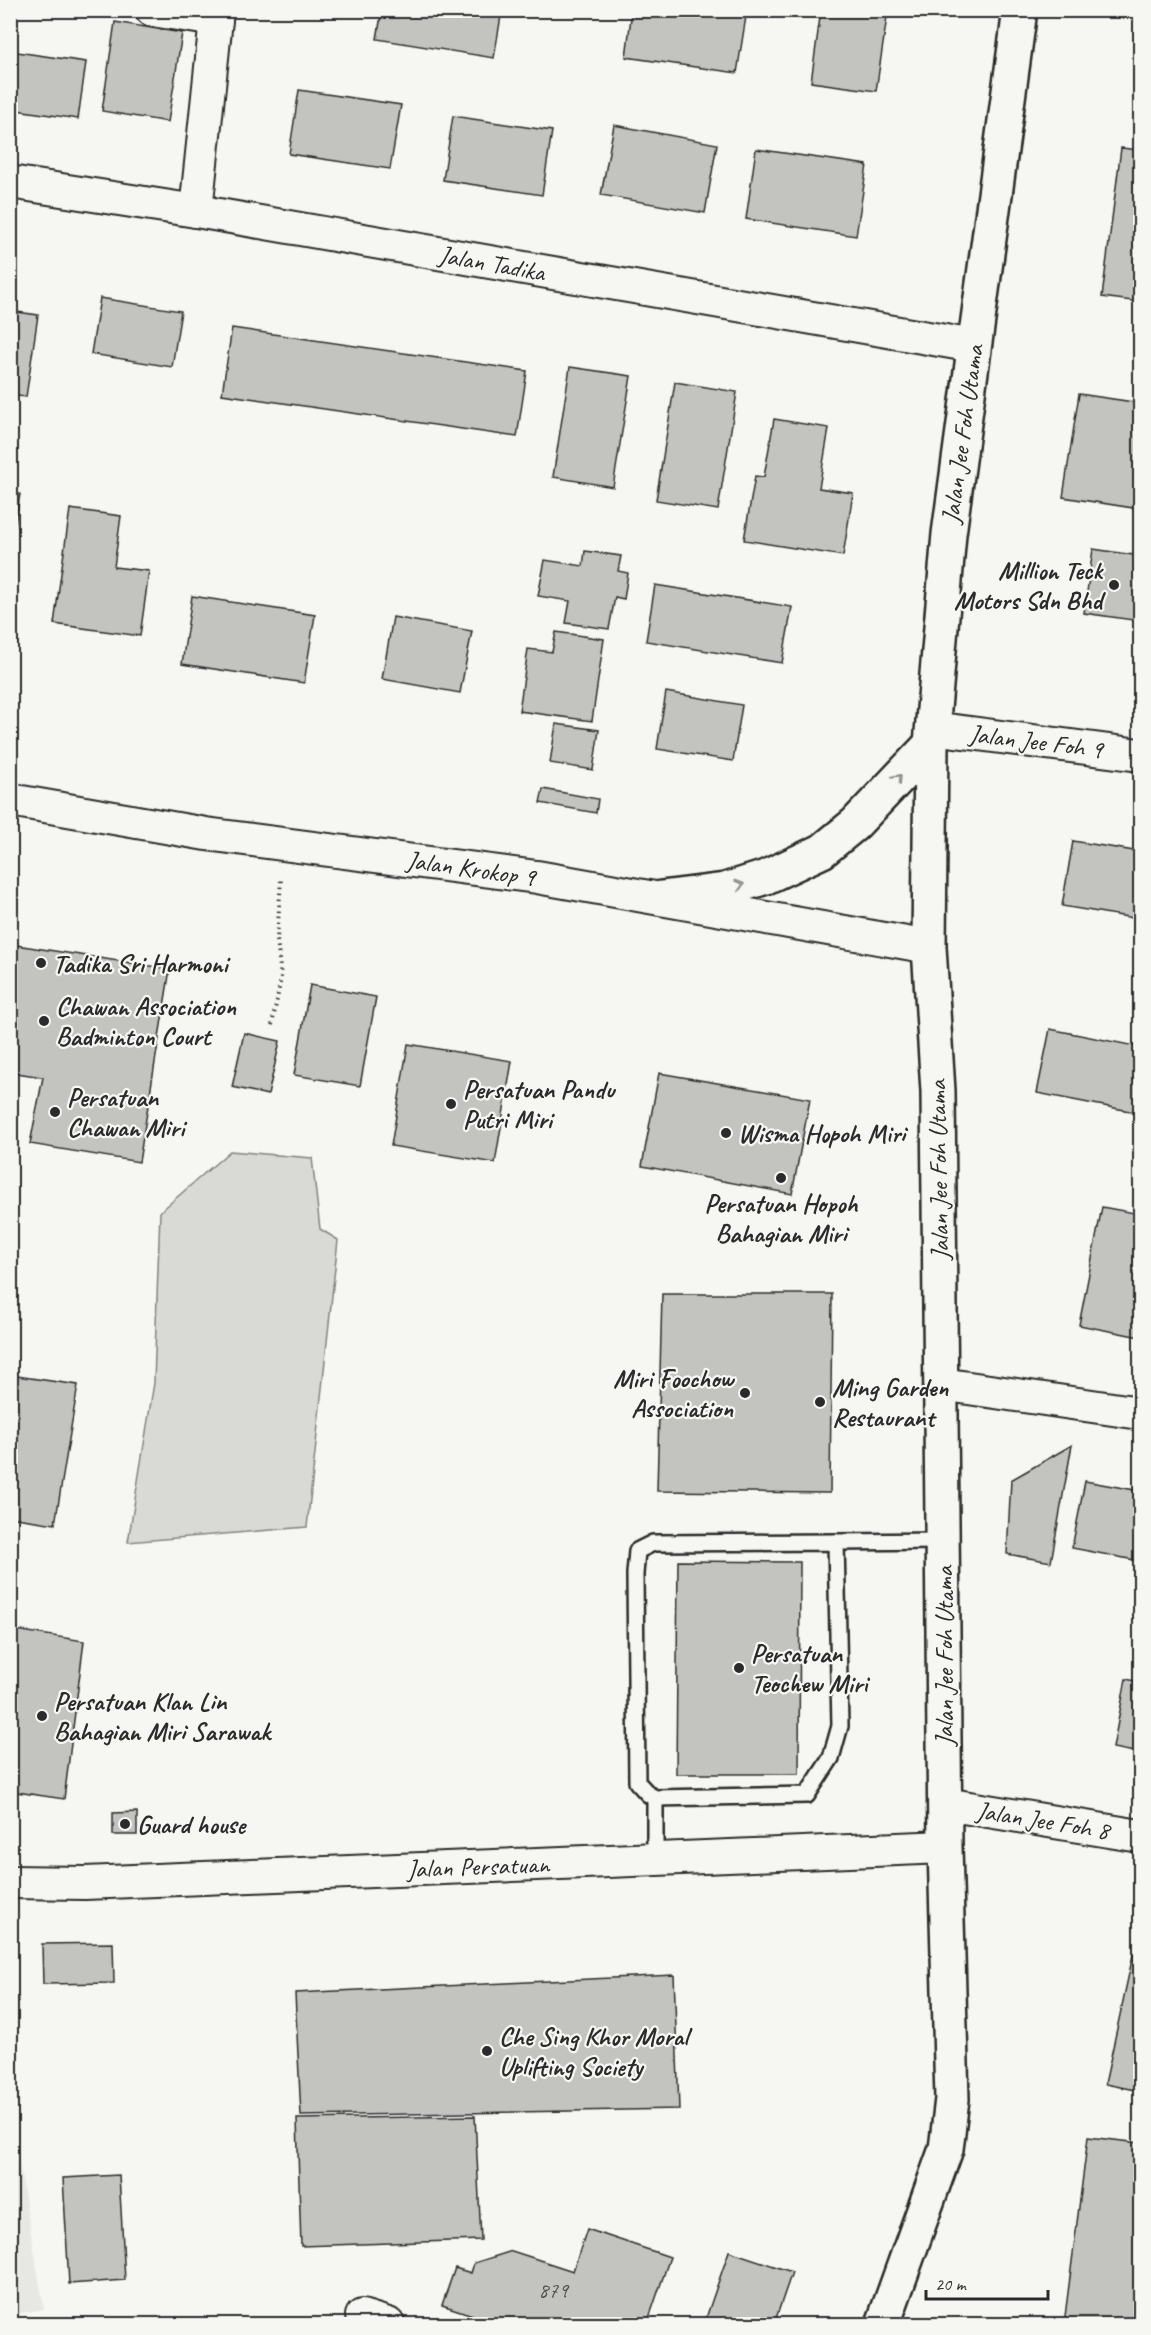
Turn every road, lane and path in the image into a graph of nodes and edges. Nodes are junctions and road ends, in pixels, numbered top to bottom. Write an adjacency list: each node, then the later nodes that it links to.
1 (152, 10): 3 (street)
2 (1020, 10): 6 (street, Jalan Jee Foh Utama)
3 (216, 15): 5 (street)
4 (10, 182): 5 (street, Jalan Tadika)
5 (196, 211): 6 (street, Jalan Tadika)
6 (974, 346): 7 (street, Jalan Jee Foh Utama)
7 (932, 736): 8 (street, Jalan Jee Foh 9); 11 (street, one-way to 7); 12 (street, Jalan Jee Foh Utama)
8 (1140, 755)
9 (10, 800): 10 (street, Jalan Krokop 9)
10 (287, 844): 11 (street, Jalan Krokop 9); 13 (path)
11 (661, 898): 12 (street, Jalan Krokop 9)
12 (929, 947): 14 (street, Jalan Jee Foh Utama)
13 (272, 1025)
14 (942, 1384): 15 (street); 16 (street, Jalan Jee Foh Utama)
15 (1140, 1413)
16 (943, 1541): 17 (lane); 19 (street, Jalan Jee Foh Utama)
17 (836, 1542): 18 (lane); 18 (lane)
18 (655, 1798): 22 (lane)
19 (945, 1804): 20 (street, Jalan Jee Foh 8); 21 (street, Jalan Jee Foh Utama)
20 (1140, 1836)
21 (945, 1847): 22 (street, Jalan Persatuan); 24 (street, Jalan Jee Foh Utama)
22 (655, 1859): 23 (street, Jalan Persatuan)
23 (10, 1882)
24 (883, 2325)

